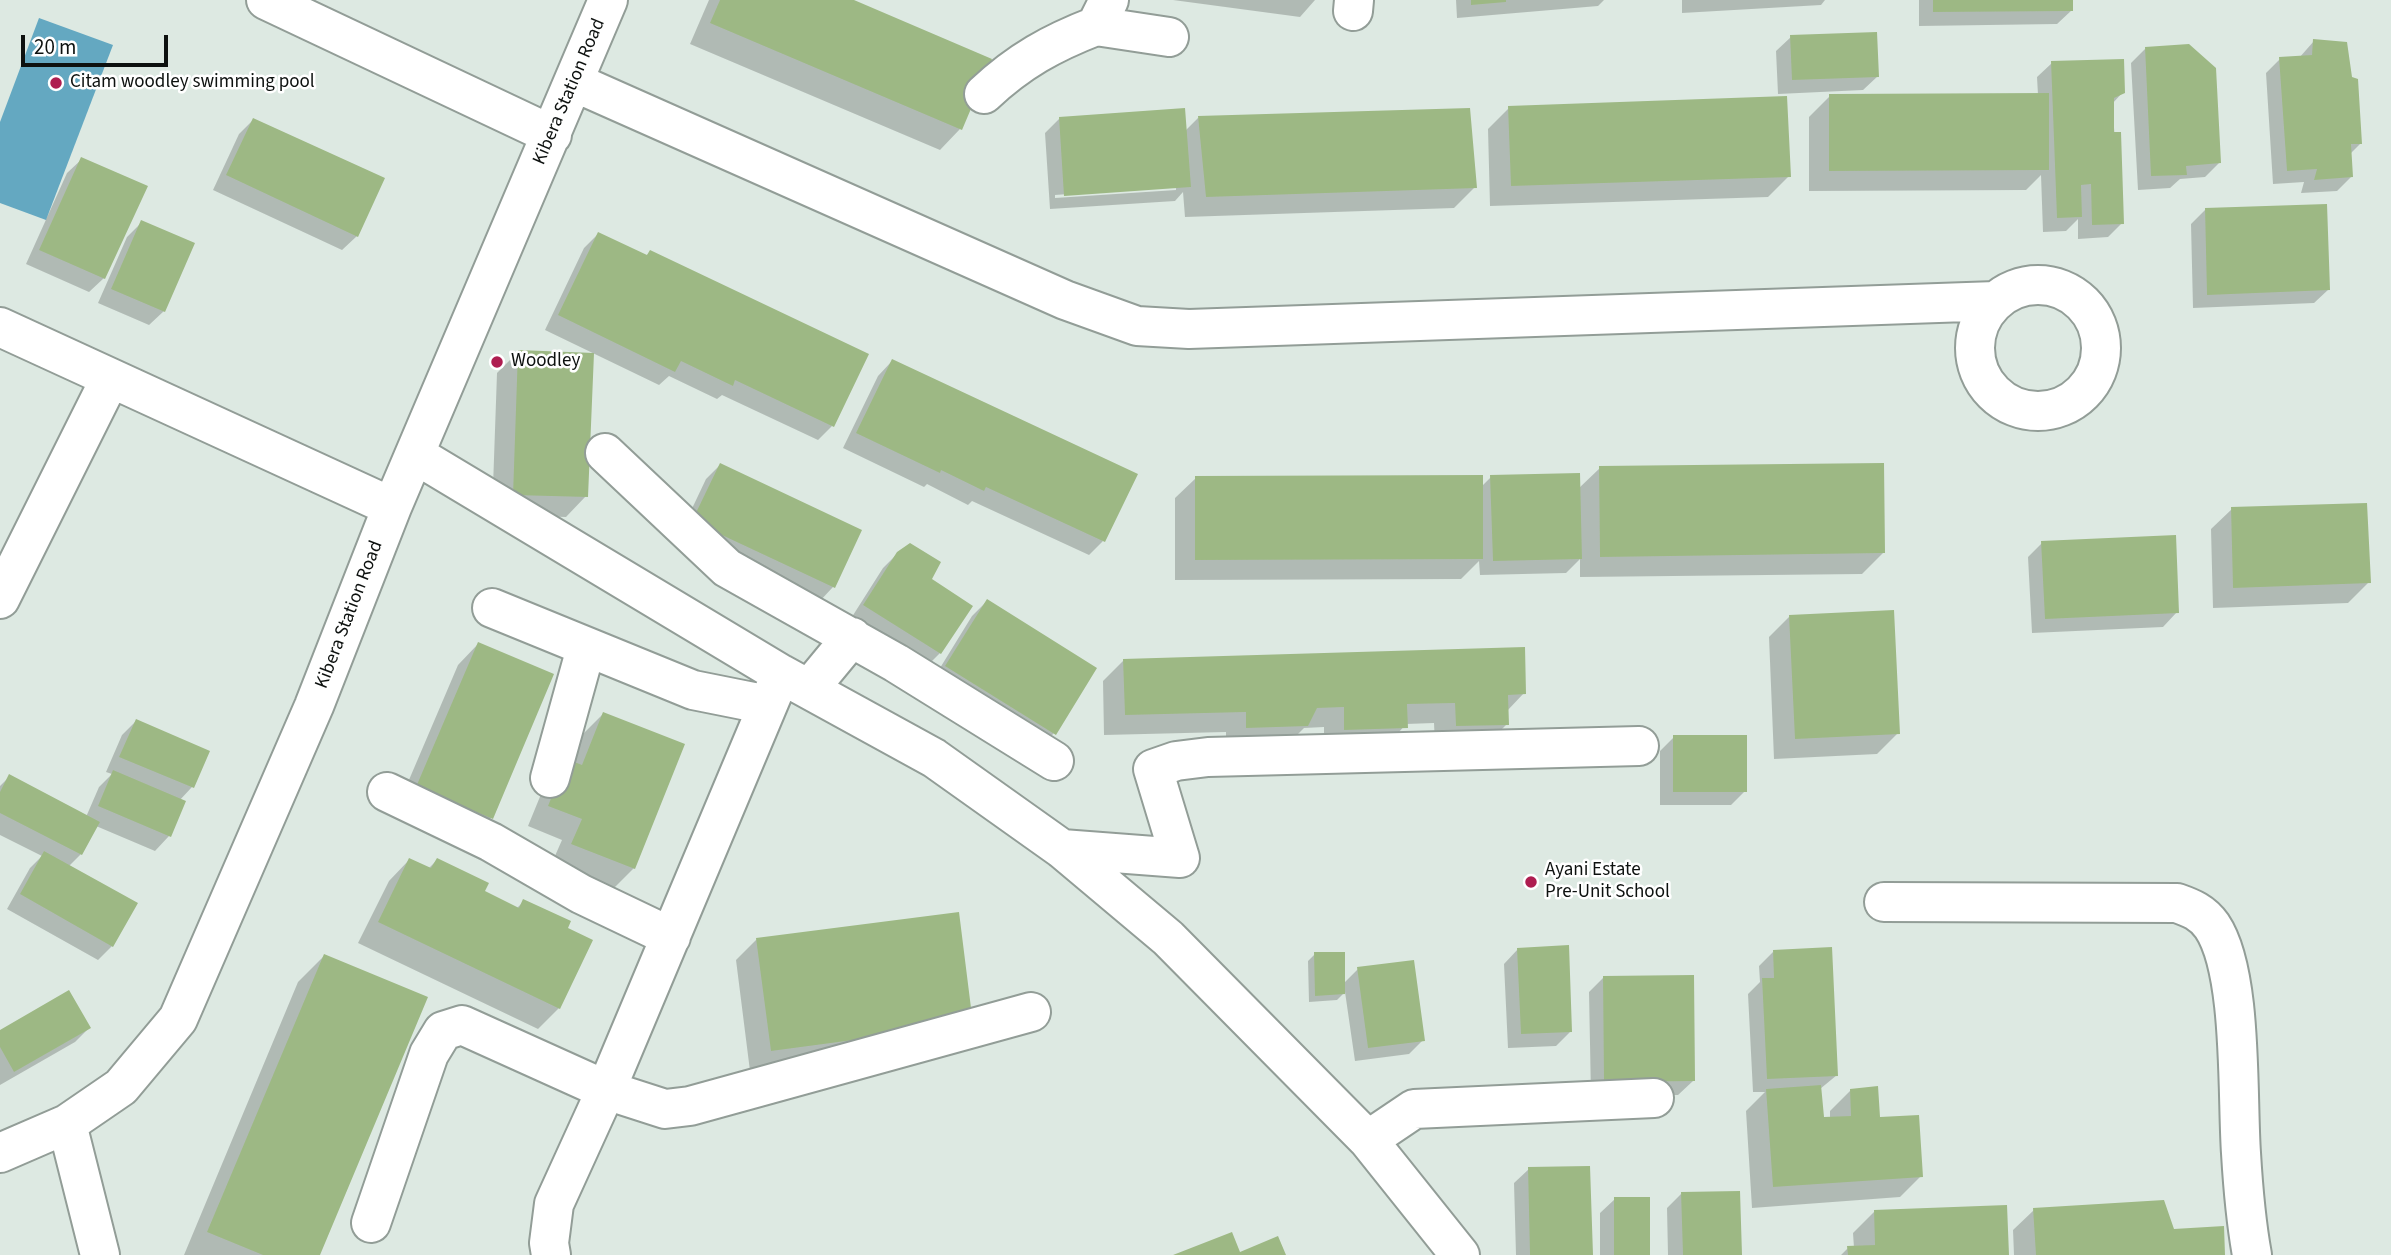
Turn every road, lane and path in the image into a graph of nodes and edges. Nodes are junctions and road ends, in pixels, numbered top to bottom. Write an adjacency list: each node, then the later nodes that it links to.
1 (266, 0): 7 (street)
2 (608, 0): 5 (street, Kibera Station Road)
3 (1103, 13): 4 (street); 6 (street)
4 (1169, 37)
5 (574, 82): 7 (street, Kibera Station Road); 8 (street)
6 (984, 94)
7 (552, 135): 12 (street, Kibera Station Road)
8 (1996, 301)
9 (0, 327): 10 (street)
10 (110, 380): 13 (street); 14 (street)
11 (605, 453): 16 (street)
12 (416, 455): 13 (street, Kibera Station Road); 18 (street)
13 (392, 507): 29 (street, Kibera Station Road)
14 (0, 599)
15 (492, 608): 17 (street)
16 (852, 637): 18 (street); 20 (street)
17 (586, 648): 18 (street); 21 (street)
18 (786, 689): 23 (street); 25 (street)
19 (1639, 746): 23 (street)
20 (1054, 761)
21 (550, 778)
22 (387, 792): 25 (street)
23 (1062, 849): 30 (street)
24 (1884, 902): 36 (street)
25 (671, 937): 27 (street)
26 (1031, 1012): 27 (street)
27 (606, 1090): 32 (street); 34 (street)
28 (1654, 1098): 30 (street)
29 (67, 1124): 31 (street, Kibera Station Road); 33 (street)
30 (1368, 1140): 35 (street)
31 (0, 1153)
32 (371, 1223)
33 (100, 1255)
34 (551, 1255)
35 (1460, 1255)
36 (2252, 1255)

